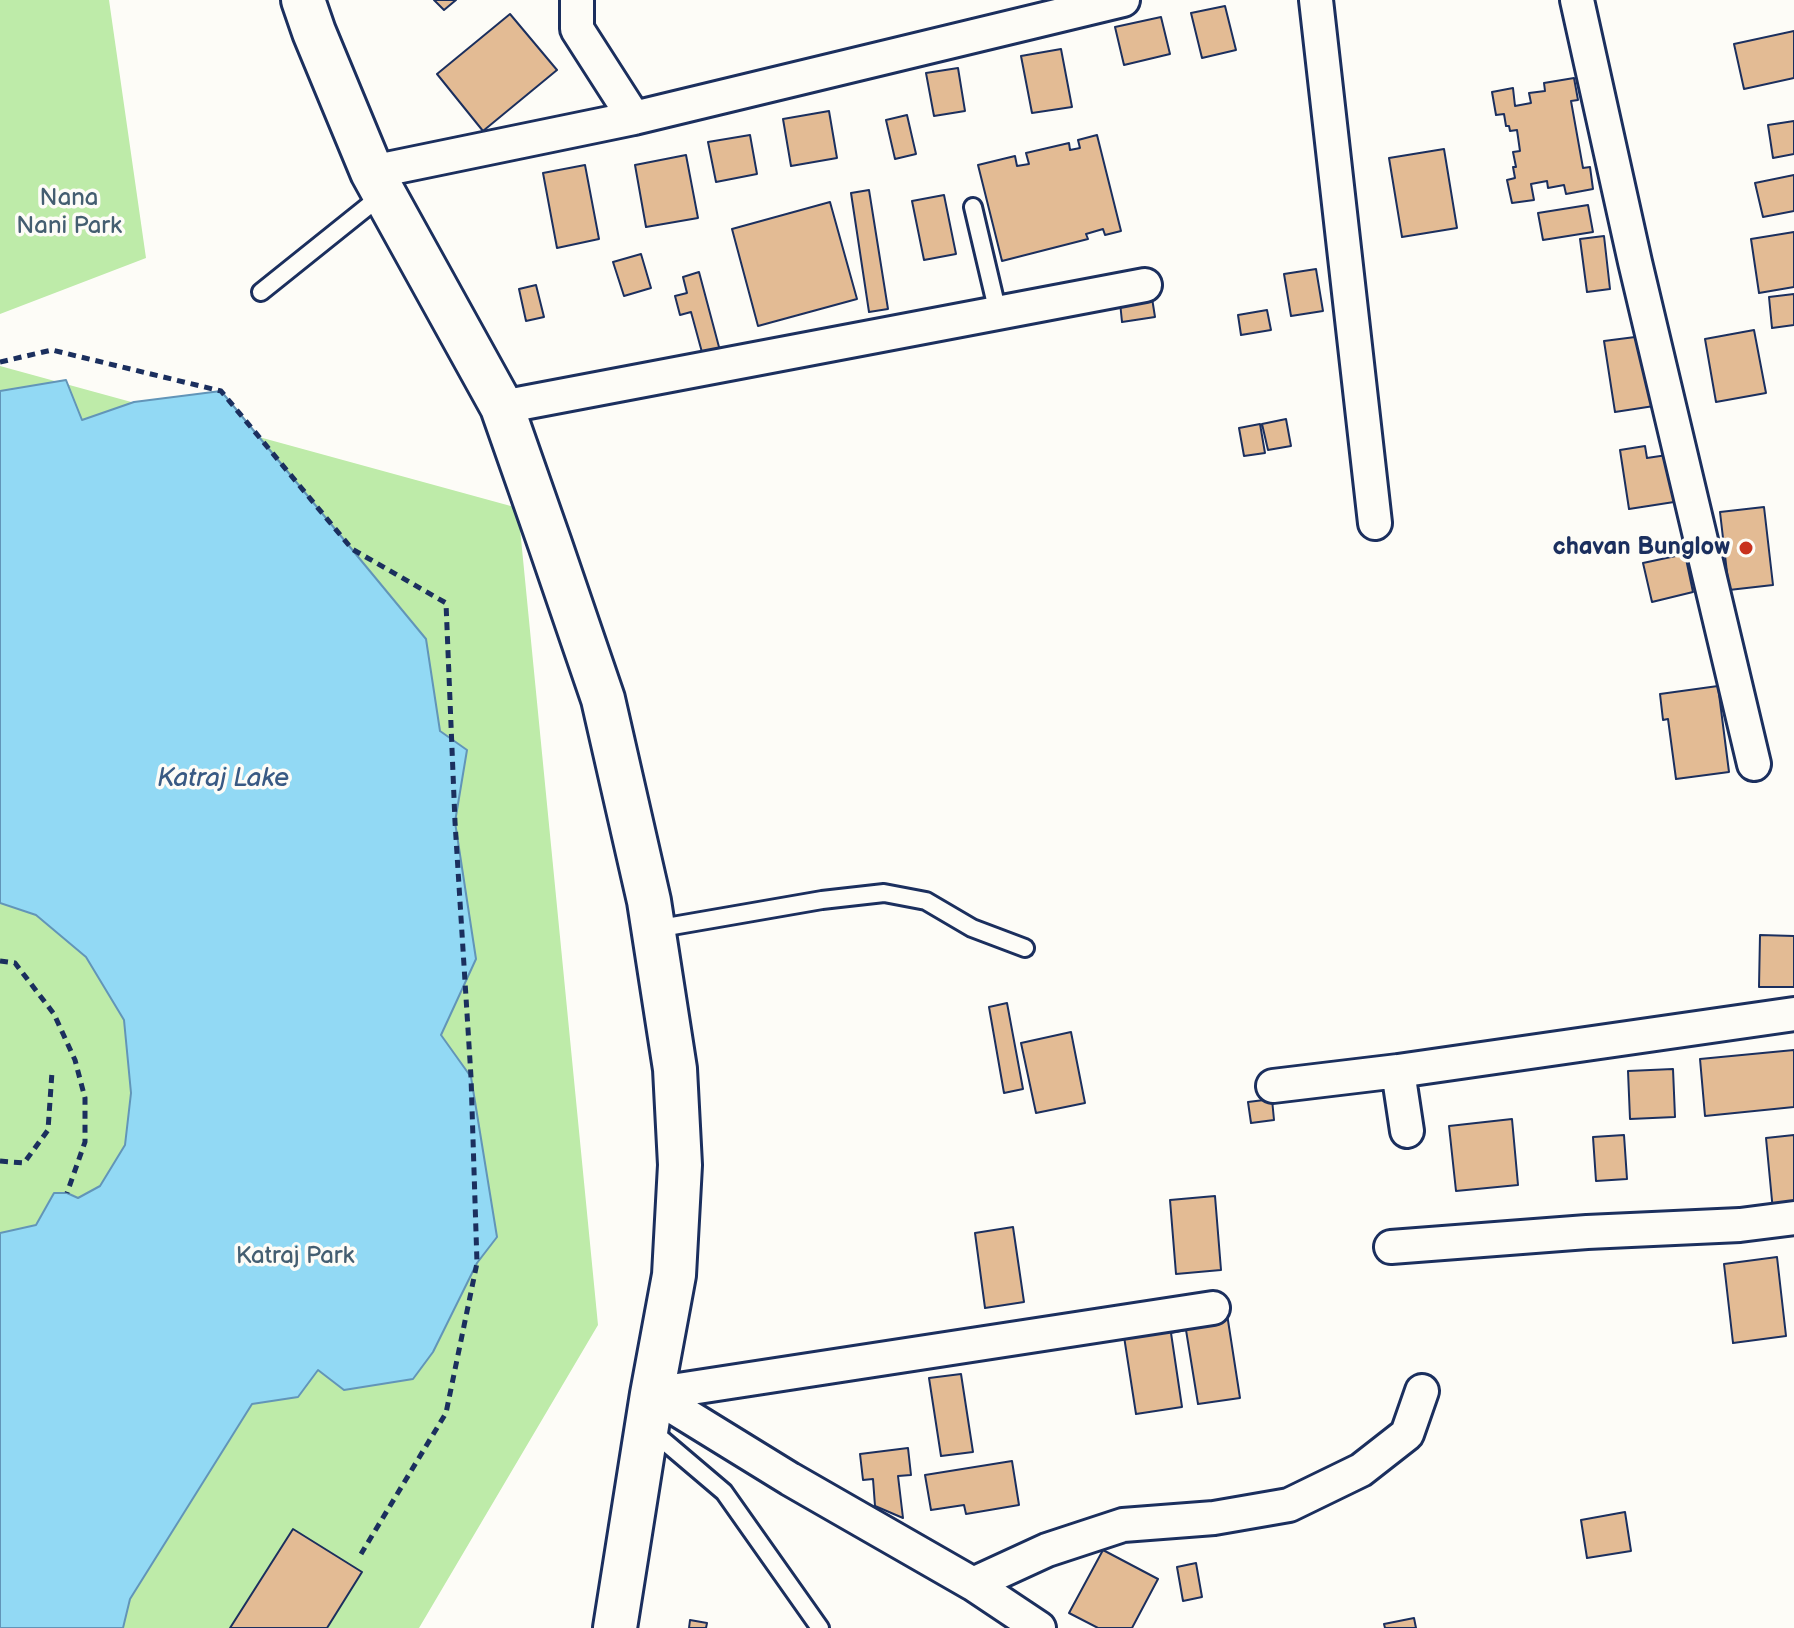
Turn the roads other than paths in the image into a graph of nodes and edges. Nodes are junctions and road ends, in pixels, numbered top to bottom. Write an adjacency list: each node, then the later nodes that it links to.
1 (303, 0): 7 (street)
2 (577, 0): 6 (street)
3 (1123, 0): 6 (street)
4 (1316, 0): 13 (street)
5 (1577, 0): 14 (street)
6 (634, 118): 7 (street)
7 (378, 183): 10 (lane); 12 (street)
8 (973, 207): 11 (lane)
9 (1145, 285): 11 (street)
10 (261, 292)
11 (998, 313): 12 (street)
12 (502, 407): 15 (street)
13 (1375, 523)
14 (1754, 764)
15 (653, 929): 16 (lane); 25 (street)
16 (1025, 948)
17 (1794, 1014): 18 (street)
18 (1398, 1071): 19 (street); 20 (street)
19 (1273, 1086)
20 (1407, 1131)
21 (1794, 1218): 22 (street)
22 (1391, 1247)
23 (1213, 1308): 25 (street)
24 (1422, 1391): 26 (street)
25 (650, 1410): 26 (street); 27 (street); 28 (lane)
26 (973, 1584): 29 (street)
27 (615, 1628)
28 (820, 1628)
29 (1039, 1628)

